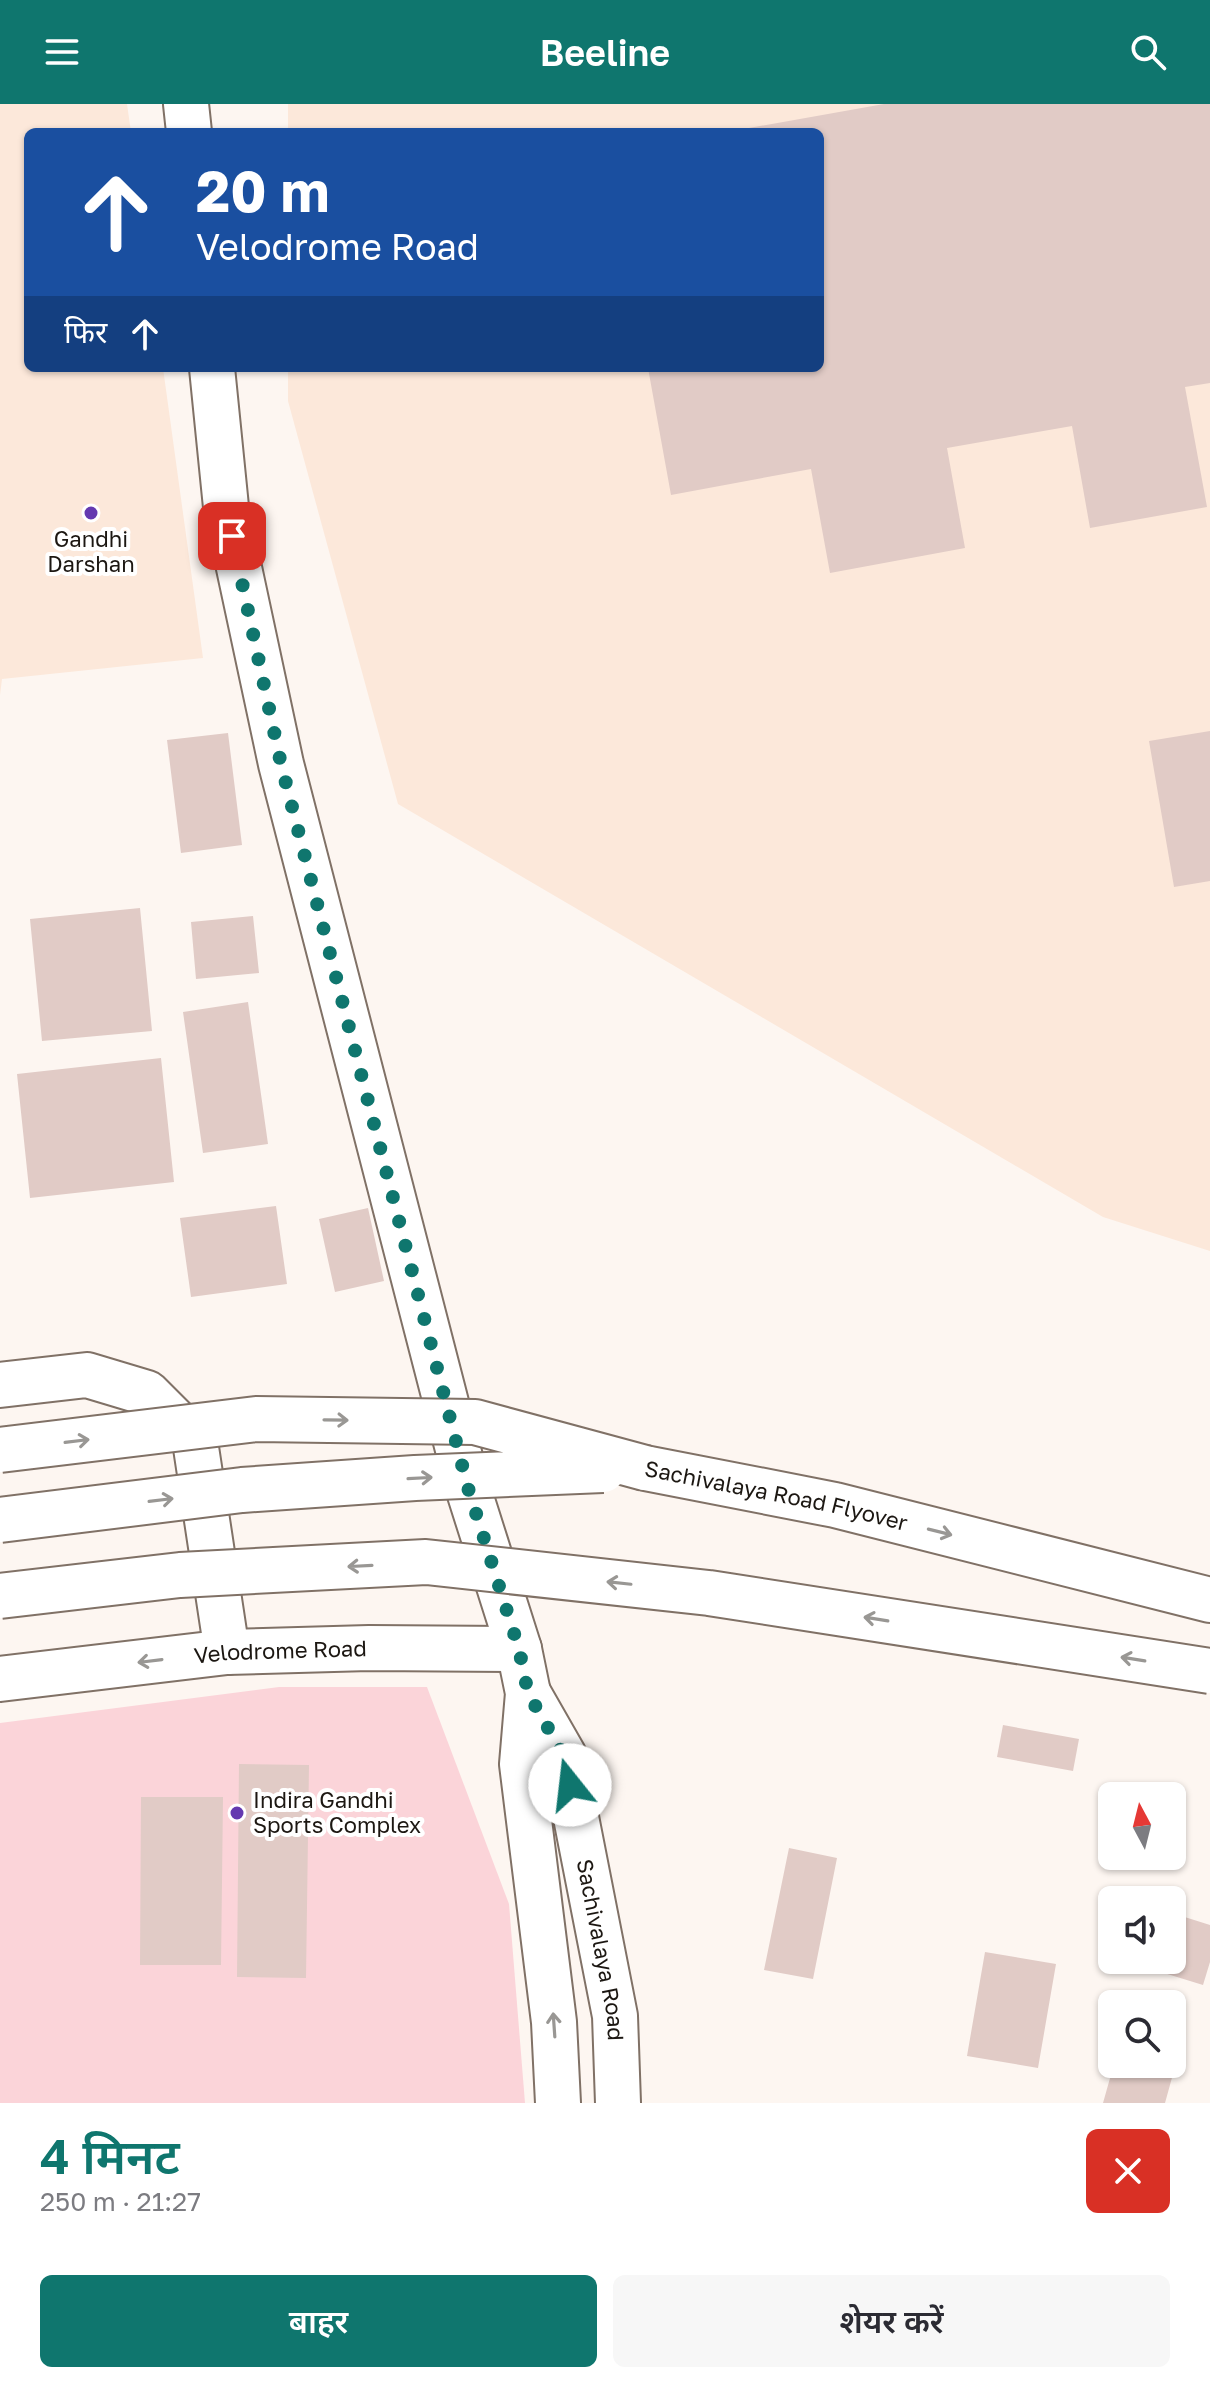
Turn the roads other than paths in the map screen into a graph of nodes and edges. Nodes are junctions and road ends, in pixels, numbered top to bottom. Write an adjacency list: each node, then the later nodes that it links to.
1 (186, 104): 2 (main road)
2 (189, 128)
3 (212, 372): 10 (main road)
4 (0, 1385): 11 (main road)
5 (0, 1450): 6 (main road, one-way to 6, bridge)
6 (645, 1468): 7 (main road, Sachivalaya Road Flyover, one-way to 6, bridge); 9 (main road, Sachivalaya Road Flyover, one-way to 9)
7 (0, 1520)
8 (0, 1596): 12 (main road, one-way to 8, bridge)
9 (1210, 1600)
10 (519, 1649): 11 (main road, Velodrome Road); 14 (main road)
11 (227, 1652): 13 (main road, Velodrome Road, one-way to 13)
12 (1210, 1671)
13 (0, 1679)
14 (528, 1693): 15 (main road, one-way to 14); 16 (main road, Sachivalaya Road)
15 (558, 2103)
16 (618, 2103)

